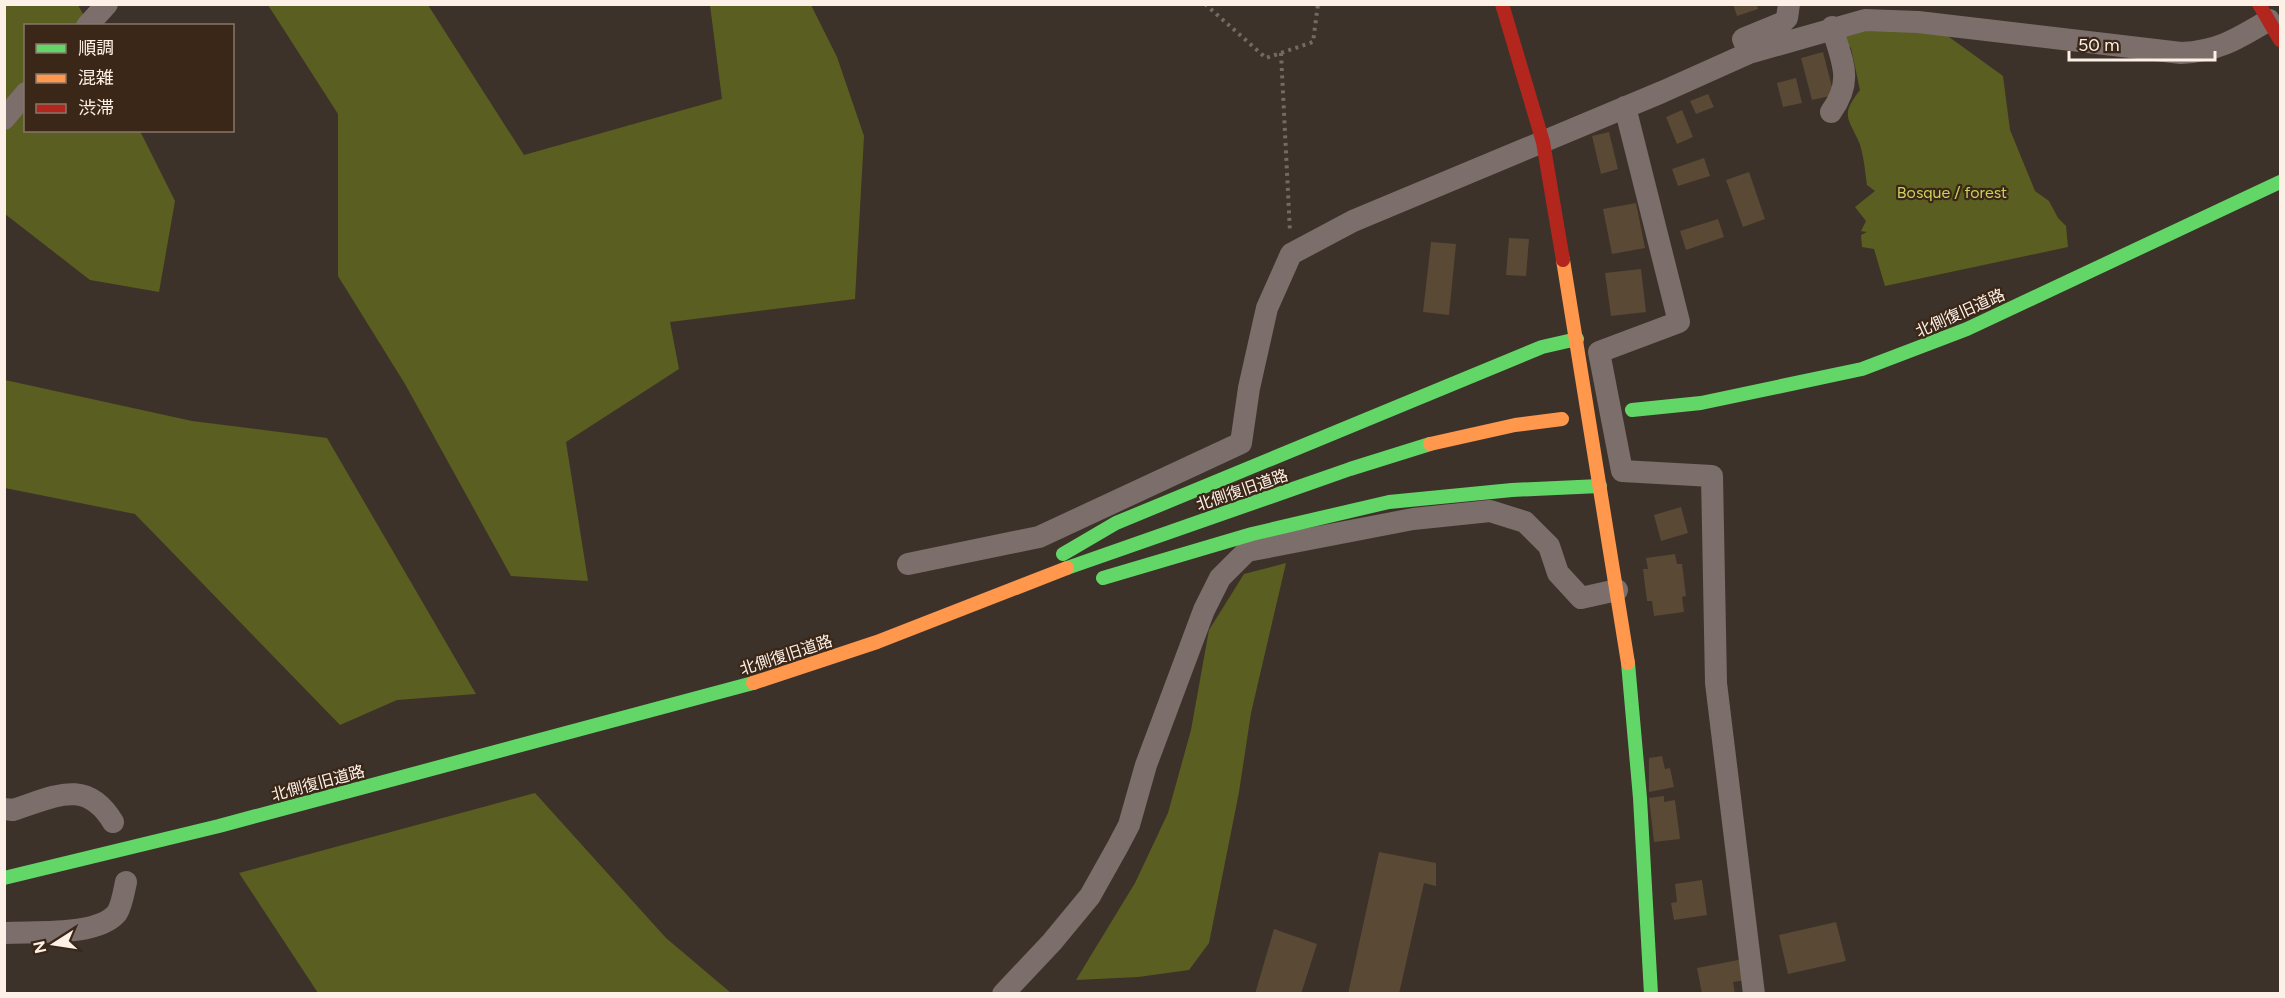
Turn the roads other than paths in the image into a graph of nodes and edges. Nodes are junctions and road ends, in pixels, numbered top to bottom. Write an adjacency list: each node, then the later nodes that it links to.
1 (106, 4): 5 (street)
2 (1502, 4): 13 (main road)
3 (1788, 4): 8 (street)
4 (2264, 12): 6 (street); 7 (main road)
5 (89, 24)
6 (1832, 27): 8 (street); 11 (street)
7 (2280, 40)
8 (1749, 53): 10 (street)
9 (24, 95): 12 (street)
10 (1625, 107): 13 (street); 31 (street)
11 (1831, 112)
12 (4, 119)
13 (1543, 142): 15 (main road); 19 (street)
14 (2280, 182): 16 (main road, 北側復旧道路)
15 (1577, 339): 18 (main road); 23 (main road)
16 (1632, 410)
17 (1563, 419): 23 (main road, 北側復旧道路)
18 (1600, 486): 20 (main road); 22 (main road)
19 (908, 564)
20 (1085, 583)
21 (1052, 590): 23 (main road)
22 (1617, 590): 29 (street); 30 (main road)
23 (978, 602): 26 (main road, 北側復旧道路)
24 (4, 809): 25 (street)
25 (114, 822)
26 (4, 878)
27 (126, 882): 28 (street)
28 (4, 933)
29 (1003, 993)
30 (1650, 993)
31 (1754, 993)

